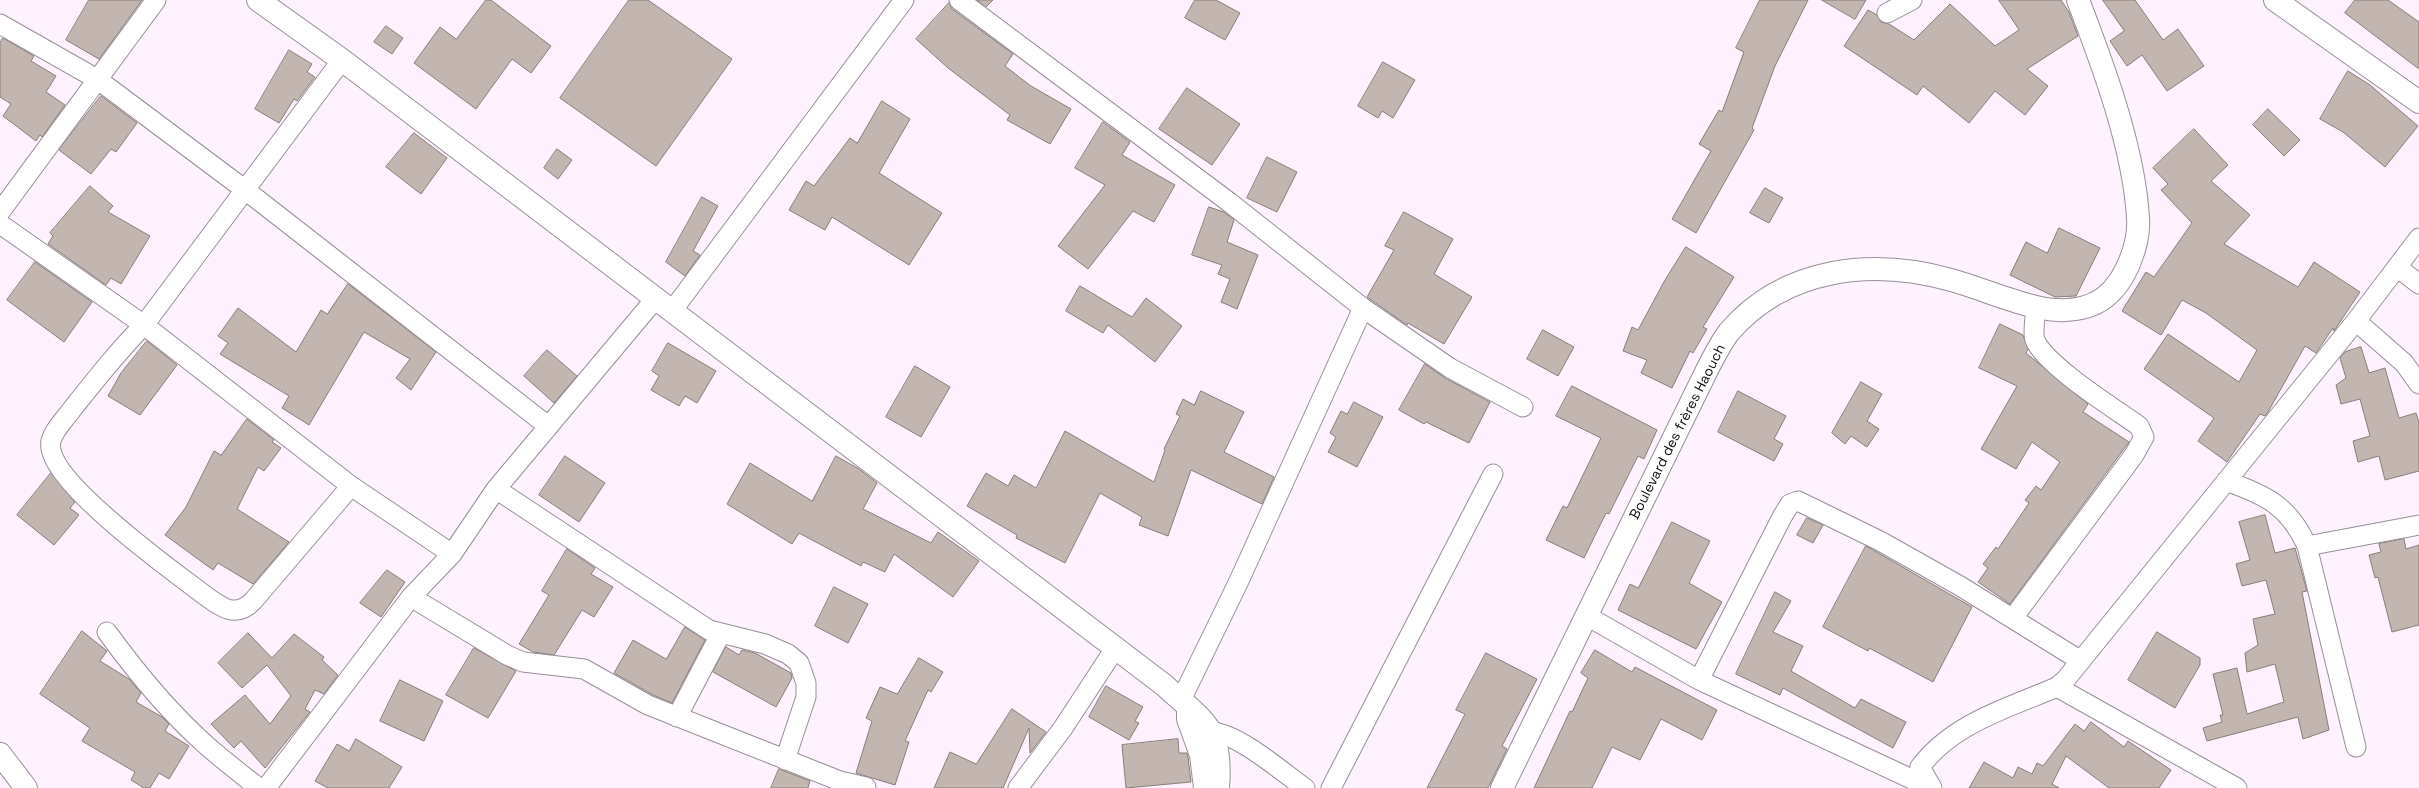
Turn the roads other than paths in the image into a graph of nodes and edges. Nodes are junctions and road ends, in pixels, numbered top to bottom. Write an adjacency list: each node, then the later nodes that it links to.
1 (156, 0): 11 (street)
2 (258, 0): 10 (main road)
3 (904, 0): 19 (street)
4 (959, 0): 21 (street)
5 (1912, 0): 8 (street)
6 (2078, 0): 20 (main road, Boulevard des frères Haouch)
7 (2275, 0): 12 (main road)
8 (1887, 13)
9 (0, 24): 11 (street)
10 (342, 60): 13 (street); 19 (main road)
11 (97, 79): 13 (street); 14 (street)
12 (2419, 102)
13 (244, 190): 23 (street); 26 (street)
14 (0, 212)
15 (0, 224): 23 (street)
16 (2419, 238): 17 (street)
17 (2398, 267): 18 (street); 22 (street)
18 (2419, 284)
19 (664, 304): 26 (street); 39 (main road)
20 (2036, 306): 35 (main road, Boulevard des frères Haouch); 36 (street)
21 (1363, 308): 25 (street); 43 (street)
22 (2356, 321): 24 (street); 28 (street)
23 (144, 325): 29 (street); 29 (street)
24 (2419, 384)
25 (1523, 407)
26 (548, 426): 30 (street)
27 (1493, 474): 57 (street)
28 (2226, 481): 32 (street); 40 (street)
29 (351, 486): 33 (street)
30 (496, 489): 33 (street); 38 (street)
31 (2419, 525): 32 (street)
32 (2306, 546): 46 (street)
33 (452, 554): 34 (street)
34 (411, 598): 44 (street); 52 (street)
35 (1587, 616): 41 (street); 58 (main road, Boulevard des frères Haouch)
36 (2013, 618): 40 (street); 41 (street)
37 (107, 632): 51 (street)
38 (720, 635): 44 (street); 48 (street)
39 (1116, 647): 43 (main road); 53 (street)
40 (2081, 661): 42 (street)
41 (1699, 680): 59 (street)
42 (2057, 687): 59 (street); 60 (street)
43 (1184, 704): 45 (main road); 54 (main road)
44 (678, 717): 48 (street)
45 (1212, 732): 55 (main road); 56 (street)
46 (2356, 747)
47 (0, 754): 50 (main road)
48 (784, 760): 49 (street)
49 (866, 787)
50 (26, 788)
51 (259, 788)
52 (266, 788)
53 (1018, 788)
54 (1205, 788)
55 (1218, 788)
56 (1305, 788)
57 (1331, 788)
58 (1502, 788)
59 (1931, 788)
60 (2237, 788)

